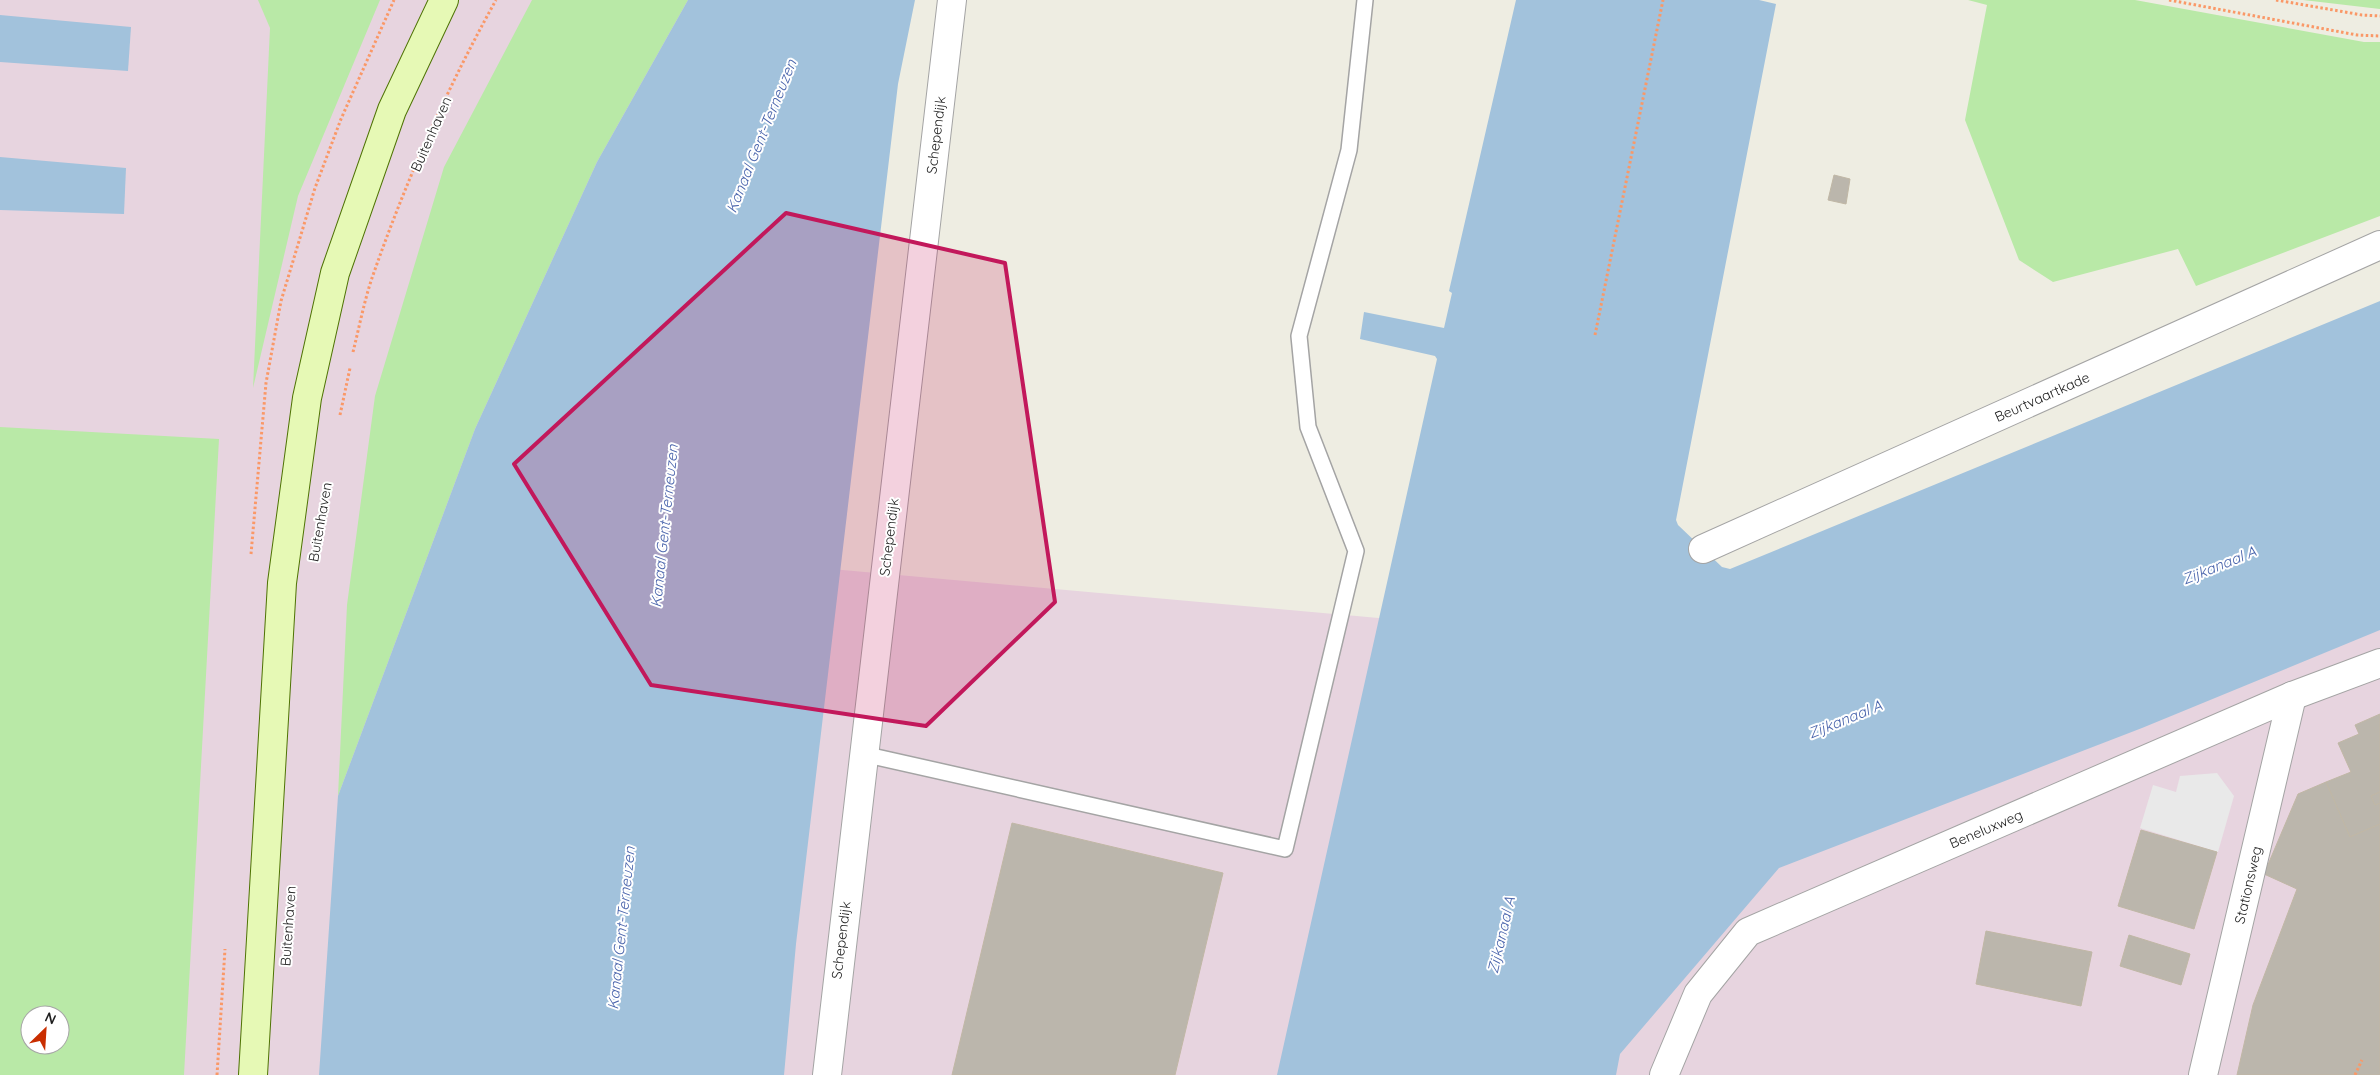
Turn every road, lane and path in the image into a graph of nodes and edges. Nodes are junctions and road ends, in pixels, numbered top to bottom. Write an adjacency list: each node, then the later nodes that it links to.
1 (444, 0): 20 (main road, Buitenhaven)
2 (496, 0): 12 (path, Buitenhaven)
3 (952, 0): 18 (street, Schependijk)
4 (1365, 0): 18 (lane)
5 (1664, 0): 11 (path)
6 (2169, 0): 9 (path)
7 (2276, 0): 8 (path)
8 (2380, 16)
9 (2380, 36)
10 (2380, 245): 15 (street, Beurtvaartkade)
11 (1595, 335)
12 (352, 357)
13 (350, 366): 14 (path)
14 (339, 420)
15 (1703, 549)
16 (2380, 663): 17 (street, Beneluxweg)
17 (2292, 696): 22 (street, Beneluxweg); 23 (street, Stationsweg)
18 (863, 754): 21 (street, Schependijk)
19 (2362, 1060): 24 (path)
20 (253, 1075)
21 (827, 1075)
22 (1664, 1075)
23 (2203, 1075)
24 (2356, 1075)

